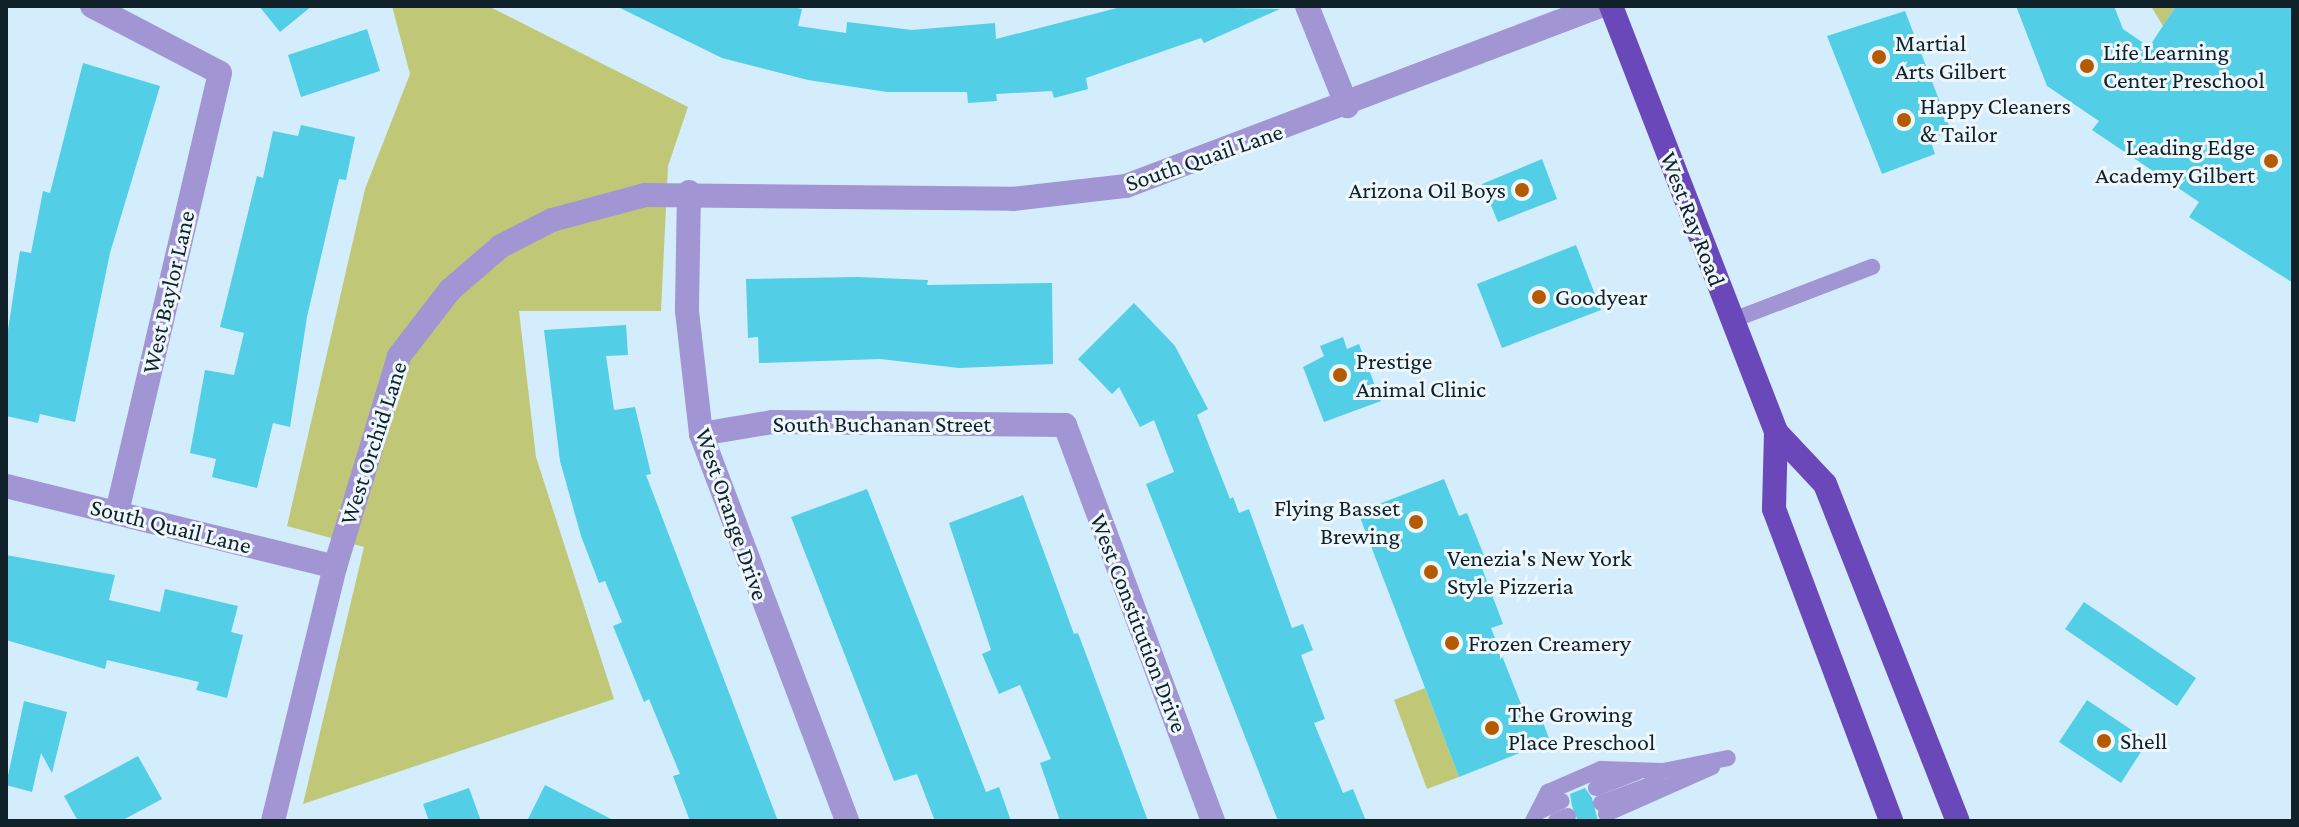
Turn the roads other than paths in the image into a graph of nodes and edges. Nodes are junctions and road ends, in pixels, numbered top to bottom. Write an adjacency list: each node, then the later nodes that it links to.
1 (92, 6): 13 (street, West Baylor Lane)
2 (1307, 6): 5 (street)
3 (1600, 6): 5 (street, South Quail Lane)
4 (1611, 6): 8 (main road, West Ray Road)
5 (1347, 106): 6 (street, South Quail Lane)
6 (689, 192): 11 (street, West Orange Drive); 14 (street, West Orchid Lane)
7 (1872, 267): 8 (lane)
8 (1733, 320): 10 (main road, West Ray Road)
9 (1065, 425): 11 (street, South Buchanan Street); 22 (street, West Constitution Drive)
10 (1776, 432): 23 (main road, West Ray Road); 24 (main road, West Ray Road)
11 (701, 434): 21 (street, West Orange Drive)
12 (6, 486): 13 (street, South Quail Lane)
13 (117, 511): 14 (street, South Quail Lane)
14 (335, 567): 20 (street, West Orchid Lane)
15 (1728, 758): 16 (lane); 17 (lane); 17 (lane)
16 (1646, 769): 17 (lane); 19 (lane)
17 (1605, 807)
18 (1562, 813): 19 (lane)
19 (1536, 816)
20 (273, 821)
21 (847, 821)
22 (1213, 821)
23 (1891, 821)
24 (1958, 821)

